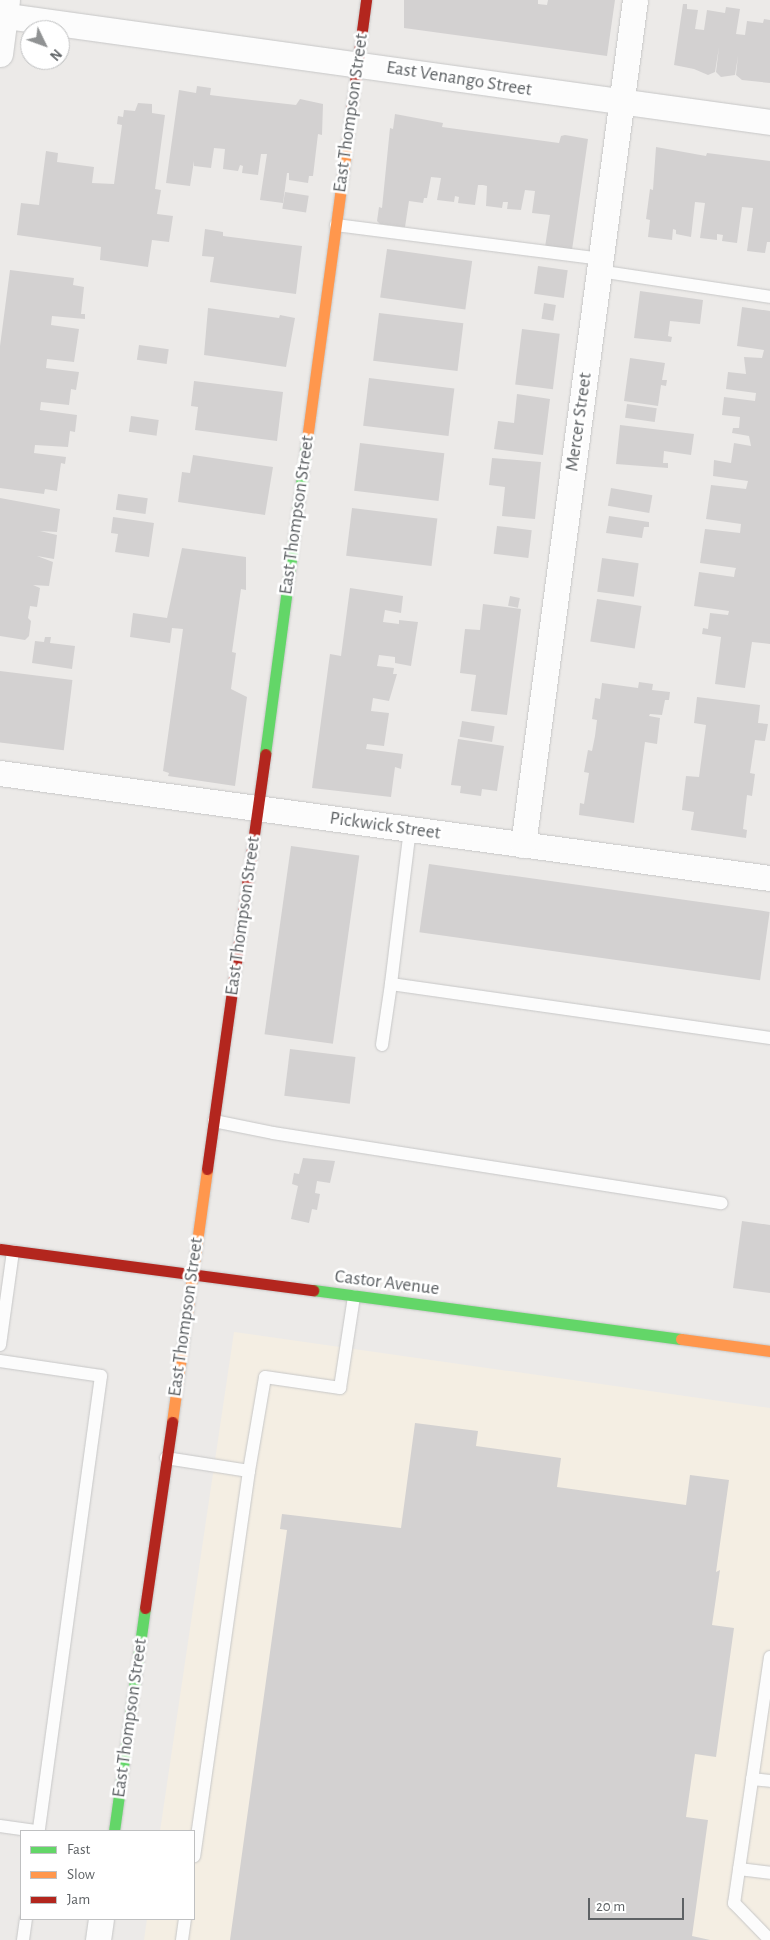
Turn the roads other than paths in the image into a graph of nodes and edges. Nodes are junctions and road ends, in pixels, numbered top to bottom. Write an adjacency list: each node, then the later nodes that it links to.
1 (366, 0): 5 (street, East Thompson Street)
2 (636, 0): 6 (street, Mercer Street)
3 (4, 10): 4 (street); 5 (street, East Venango Street)
4 (0, 54)
5 (358, 63): 6 (street, East Venango Street); 8 (street, East Thompson Street)
6 (621, 103): 7 (street, East Venango Street); 9 (street, Mercer Street)
7 (770, 122)
8 (336, 226): 9 (lane); 12 (street, East Thompson Street)
9 (600, 265): 10 (lane); 14 (street, Mercer Street)
10 (770, 297)
11 (0, 773): 12 (street, Pickwick Street)
12 (258, 809): 13 (street, Pickwick Street); 19 (street, East Thompson Street)
13 (410, 829): 14 (street, Pickwick Street); 16 (lane)
14 (522, 845): 15 (street, Pickwick Street)
15 (770, 878)
16 (391, 984): 17 (lane); 18 (lane)
17 (770, 1038)
18 (382, 1045)
19 (214, 1121): 20 (lane); 23 (street, East Thompson Street)
20 (722, 1203)
21 (0, 1249): 22 (street, Castor Avenue)
22 (13, 1251): 23 (street, Castor Avenue); 25 (lane)
23 (192, 1275): 24 (street, Castor Avenue); 28 (street, East Thompson Street)
24 (354, 1296): 26 (street, Castor Avenue); 29 (lane)
25 (0, 1346)
26 (770, 1351)
27 (0, 1361): 36 (lane)
28 (166, 1458): 29 (lane); 37 (street, East Thompson Street)
29 (249, 1472): 38 (lane)
30 (770, 1657): 31 (lane)
31 (768, 1685): 32 (lane)
32 (752, 1779): 33 (lane); 39 (lane)
33 (770, 1781)
34 (0, 1826): 35 (lane)
35 (30, 1830)
36 (38, 1830)
37 (114, 1830)
38 (195, 1849)
39 (739, 1869): 40 (lane); 47 (lane)
40 (770, 1873)
41 (26, 1920): 44 (lane)
42 (102, 1920): 45 (street)
43 (185, 1920): 46 (lane)
44 (23, 1940)
45 (98, 1940)
46 (182, 1940)
47 (770, 1940)

